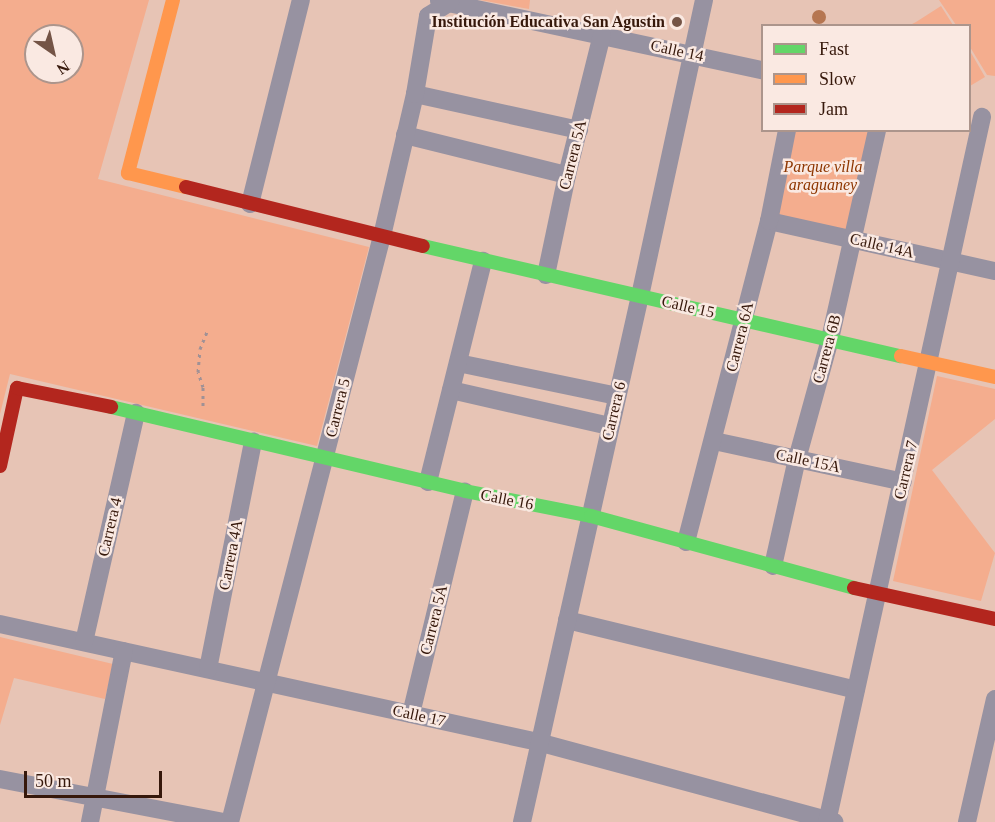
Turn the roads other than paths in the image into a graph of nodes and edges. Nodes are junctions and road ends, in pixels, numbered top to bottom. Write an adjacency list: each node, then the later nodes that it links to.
1 (173, 0): 16 (street, Calle 15)
2 (301, 0): 16 (street)
3 (430, 0): 5 (street, Calle 14)
4 (704, 0): 7 (street, Carrera 6)
5 (450, 2): 6 (street, Calle 14); 9 (street, Carrera 5)
6 (602, 35): 7 (street, Calle 14); 11 (street, Carrera 5A)
7 (692, 54): 8 (street, Calle 14); 24 (street, Carrera 6)
8 (761, 70)
9 (415, 94): 11 (street); 14 (street, Carrera 5)
10 (982, 117): 21 (street, Carrera 7)
11 (579, 130): 15 (street, Carrera 5A)
12 (787, 132): 17 (street, Carrera 6A)
13 (877, 132): 19 (street, Carrera 6B)
14 (405, 135): 15 (street); 18 (street, Carrera 5)
15 (567, 175): 23 (street, Carrera 5A)
16 (250, 204): 18 (street, Calle 15)
17 (769, 221): 19 (street, Calle 14A); 25 (street, Carrera 6A)
18 (382, 236): 20 (street, Calle 15); 36 (street, Carrera 5)
19 (853, 240): 21 (street, Calle 14A); 26 (street, Carrera 6B)
20 (483, 261): 23 (street, Calle 15); 28 (street)
21 (951, 261): 22 (street, Calle 14A); 27 (street, Carrera 7)
22 (995, 271)
23 (546, 275): 24 (street, Calle 15)
24 (640, 296): 25 (street, Calle 15); 31 (street, Carrera 6)
25 (744, 320): 26 (street, Calle 15); 35 (street, Carrera 6A)
26 (830, 339): 27 (street, Calle 15); 37 (street, Carrera 6B)
27 (930, 362): 29 (street, Calle 15); 40 (street, Carrera 7)
28 (458, 363): 30 (street); 31 (street)
29 (995, 376)
30 (451, 390): 33 (street); 39 (street)
31 (617, 396): 33 (street, Carrera 6)
32 (136, 413): 34 (street, Calle 16); 38 (street, Calle 16); 49 (street, Carrera 4)
33 (610, 426): 42 (street, Carrera 6)
34 (253, 441): 36 (street, Calle 16); 51 (street, Carrera 4A)
35 (714, 441): 37 (street, Calle 15A); 43 (street, Carrera 6A)
36 (326, 458): 39 (street, Calle 16); 52 (street, Carrera 5)
37 (797, 459): 40 (street, Calle 15A); 44 (street, Carrera 6B)
38 (0, 466)
39 (428, 482): 41 (street, Calle 16)
40 (903, 482): 45 (street, Carrera 7)
41 (465, 491): 42 (street, Calle 16); 55 (street, Carrera 5A)
42 (591, 516): 43 (street, Calle 16); 47 (street, Carrera 6)
43 (686, 542): 44 (street, Calle 16)
44 (773, 566): 45 (street, Calle 16)
45 (878, 594): 46 (street, Calle 16); 53 (street, Carrera 7)
46 (995, 619)
47 (567, 620): 53 (street); 56 (street, Carrera 6)
48 (0, 624): 49 (street, Calle 17)
49 (84, 642): 50 (street, Calle 17)
50 (124, 651): 51 (street, Calle 17); 58 (street)
51 (208, 669): 52 (street, Calle 17)
52 (265, 684): 55 (street, Calle 17); 61 (street, Carrera 5)
53 (856, 690): 63 (street, Carrera 7)
54 (995, 699): 64 (street)
55 (411, 714): 56 (street, Calle 17)
56 (538, 742): 62 (street, Carrera 6); 63 (street, Calle 17)
57 (0, 779): 58 (street)
58 (96, 796): 59 (street); 60 (street)
59 (90, 822)
60 (224, 822)
61 (230, 822)
62 (522, 822)
63 (830, 822)
64 (967, 822)

